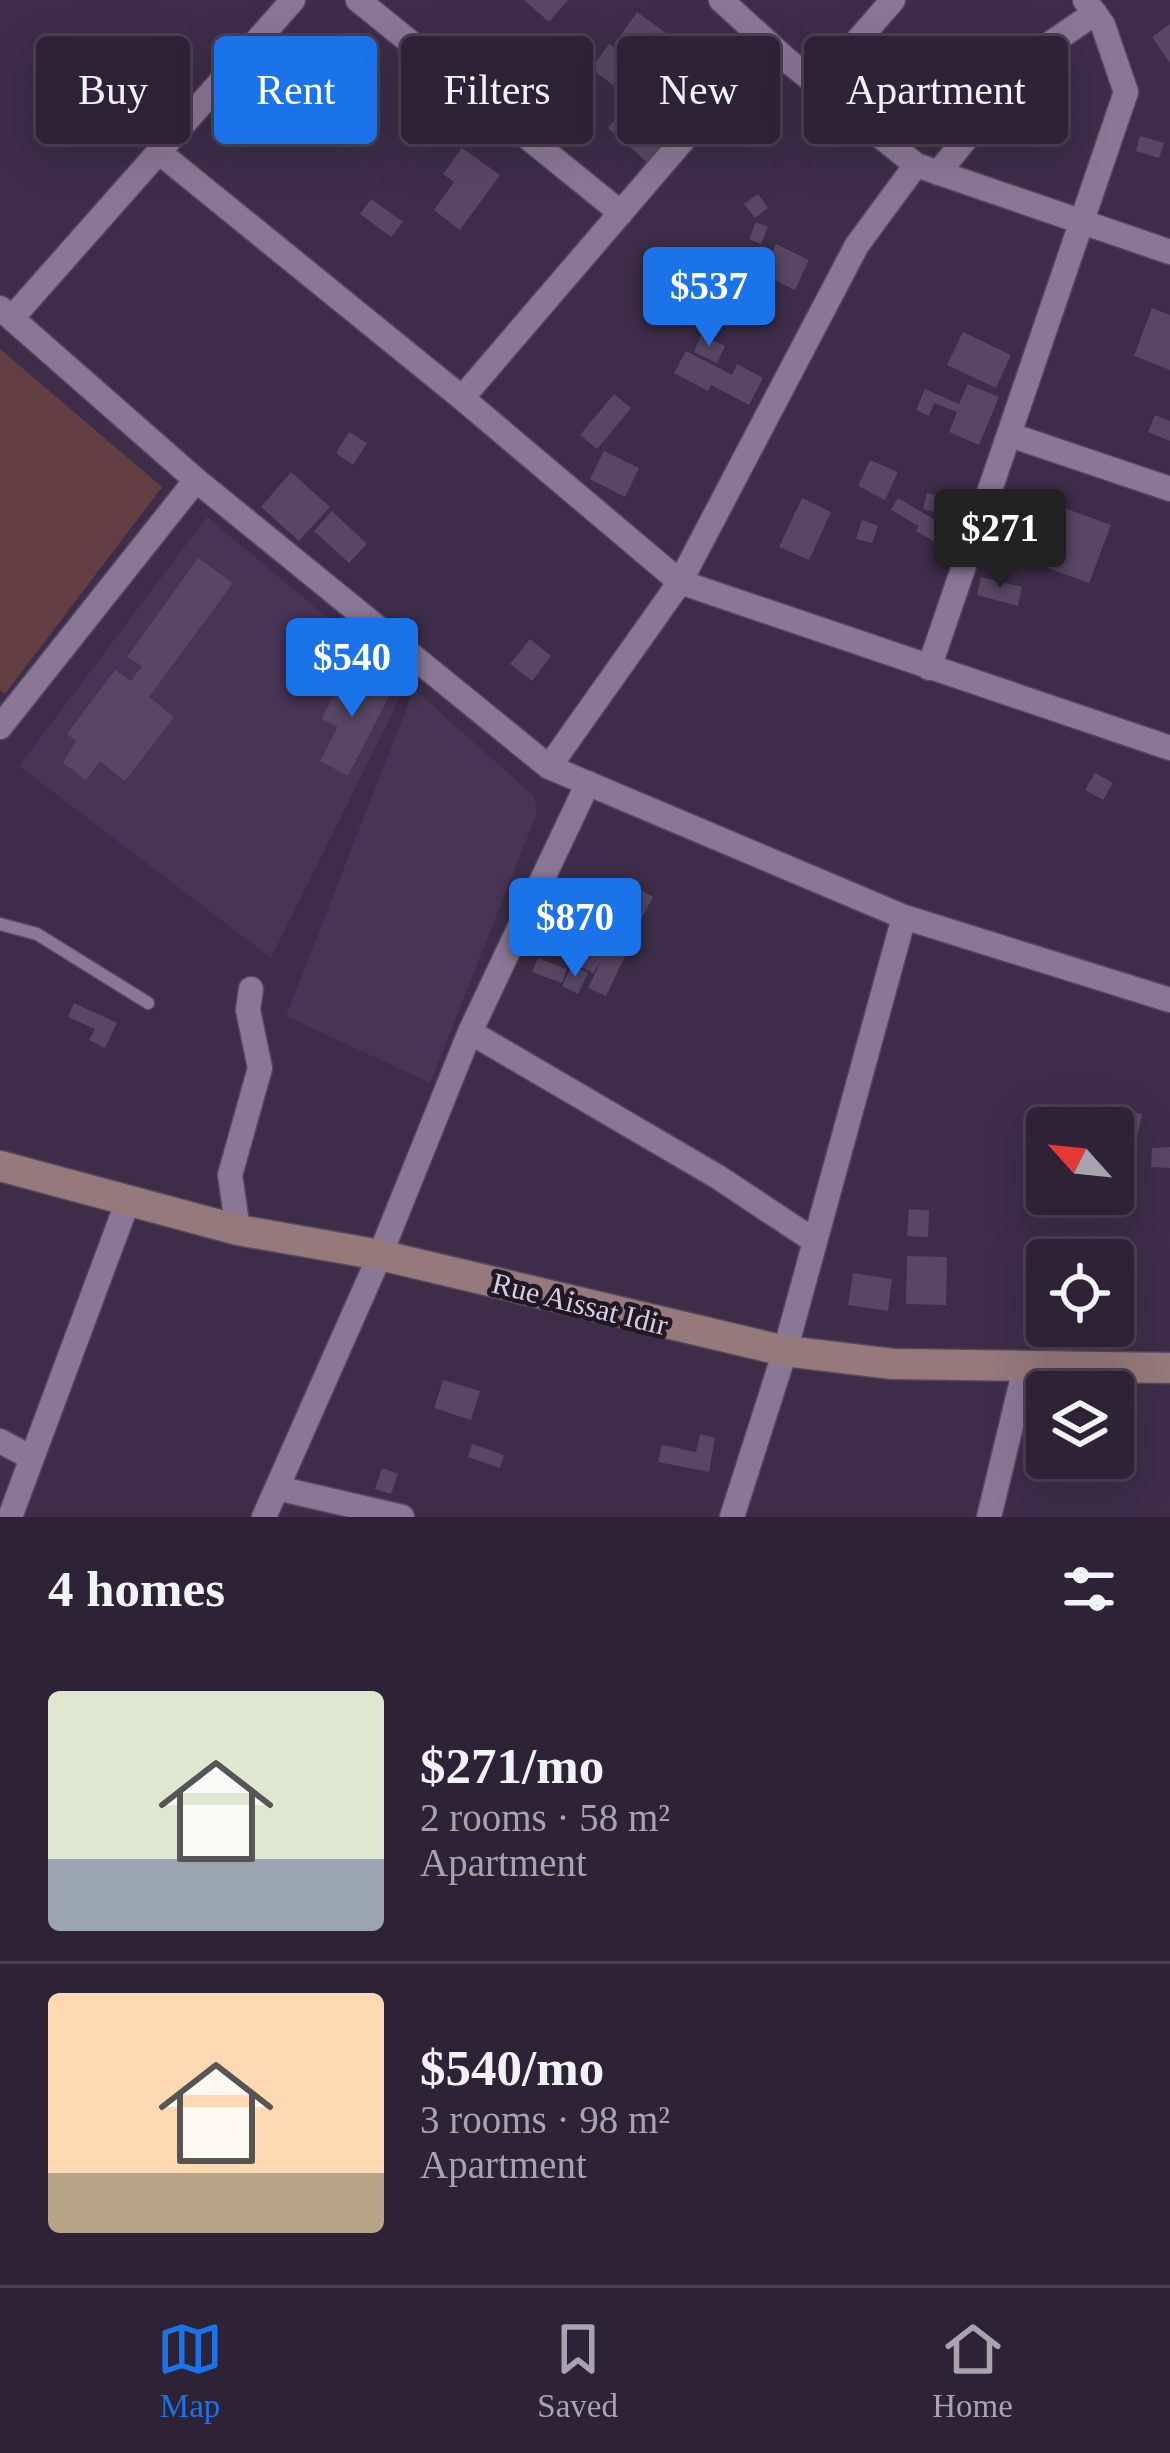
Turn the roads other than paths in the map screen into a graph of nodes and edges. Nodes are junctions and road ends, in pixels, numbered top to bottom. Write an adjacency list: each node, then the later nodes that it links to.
1 (293, 0): 12 (street)
2 (358, 0): 14 (street)
3 (721, 0): 6 (street)
4 (892, 0): 7 (street)
5 (1090, 7): 13 (street); 15 (street)
6 (760, 36)
7 (861, 36)
8 (780, 53): 9 (street)
9 (804, 73)
10 (680, 144): 14 (street)
11 (894, 144): 13 (street)
12 (160, 153): 17 (street); 18 (street)
13 (927, 170): 15 (street); 22 (street)
14 (621, 213): 18 (street)
15 (1082, 223): 16 (street); 19 (street)
16 (1170, 253)
17 (6, 313): 20 (street)
18 (462, 398): 22 (street)
19 (1010, 435): 21 (street); 23 (street)
20 (196, 480): 24 (street); 26 (street)
21 (1170, 489)
22 (680, 582): 23 (street); 26 (street)
23 (929, 668): 25 (street)
24 (0, 727)
25 (1170, 748)
26 (550, 767): 27 (street)
27 (588, 783): 28 (street); 33 (street)
28 (904, 917): 31 (street); 37 (street)
29 (0, 924): 32 (lane)
30 (251, 989): 36 (street)
31 (1170, 998)
32 (148, 1003)
33 (470, 1032): 37 (street); 38 (street)
34 (0, 1166): 35 (street, Rue Aissat Idir)
35 (129, 1198): 36 (street, Rue Aissat Idir); 43 (street)
36 (238, 1229): 38 (street, Rue Aissat Idir)
37 (813, 1240): 39 (street)
38 (380, 1255): 39 (street, Rue Aissat Idir); 44 (street)
39 (784, 1351): 40 (street, Rue Aissat Idir); 48 (street)
40 (1025, 1368): 41 (street, Rue Aissat Idir); 49 (street)
41 (1170, 1369)
42 (0, 1442): 43 (street)
43 (31, 1457): 45 (street)
44 (277, 1488): 46 (street); 47 (street)
45 (10, 1517)
46 (264, 1517)
47 (402, 1517)
48 (732, 1517)
49 (989, 1517)

